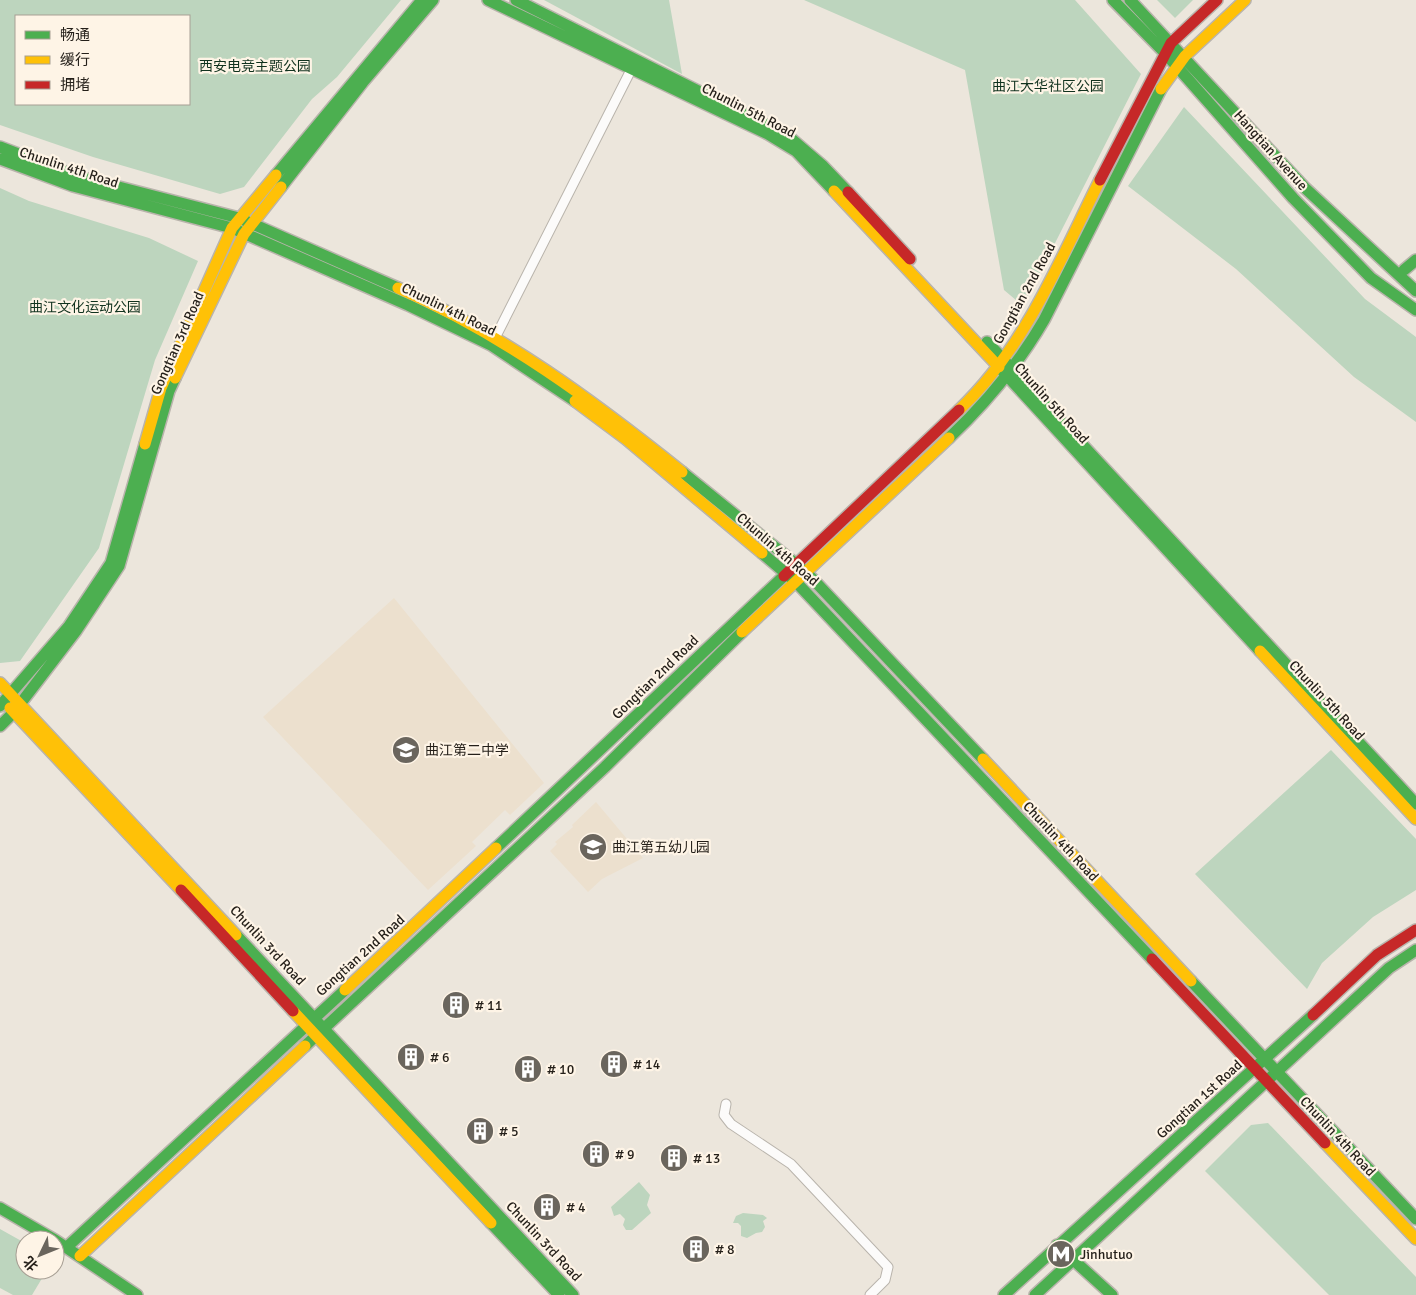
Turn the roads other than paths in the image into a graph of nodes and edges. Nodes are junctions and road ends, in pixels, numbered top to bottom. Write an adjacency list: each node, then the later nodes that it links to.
1 (422, 0): 16 (main road, Gongtian 3rd Road)
2 (433, 0): 17 (main road, Gongtian 3rd Road)
3 (488, 0): 12 (main road, Chunlin 5th Road)
4 (516, 0): 12 (main road, Chunlin 5th Road)
5 (1113, 0): 10 (main road, Hangtian Avenue)
6 (1130, 0): 9 (main road, Hangtian Avenue)
7 (1217, 0): 9 (main road, Gongtian 2nd Road)
8 (1244, 0): 11 (main road, Gongtian 2nd Road)
9 (1171, 43): 10 (main road, Gongtian 2nd Road); 11 (main road, Hangtian Avenue)
10 (1165, 53): 13 (main road, Hangtian Avenue); 25 (main road, Gongtian 2nd Road)
11 (1185, 56): 13 (main road, Gongtian 2nd Road); 22 (main road, Hangtian Avenue)
12 (634, 63): 24 (street); 25 (main road, Chunlin 5th Road)
13 (1176, 65): 23 (main road, Hangtian Avenue); 25 (main road, Gongtian 2nd Road)
14 (0, 147): 16 (main road, Chunlin 4th Road)
15 (0, 159): 18 (main road, Chunlin 4th Road)
16 (239, 218): 17 (main road, Chunlin 4th Road); 18 (main road, Gongtian 3rd Road)
17 (252, 224): 19 (main road, Gongtian 3rd Road); 24 (main road, Chunlin 4th Road)
18 (232, 228): 19 (main road, Chunlin 4th Road); 31 (main road, Gongtian 3rd Road)
19 (244, 234): 24 (main road, Chunlin 4th Road); 32 (main road, Gongtian 3rd Road)
20 (1416, 260): 21 (main road)
21 (1404, 270)
22 (1416, 291)
23 (1416, 310)
24 (494, 341): 26 (main road, Chunlin 4th Road); 28 (main road, Chunlin 4th Road)
25 (1005, 368): 26 (main road, Gongtian 2nd Road); 27 (main road, Gongtian 2nd Road); 34 (main road, Chunlin 5th Road); 35 (main road, Chunlin 5th Road)
26 (797, 563): 27 (main road, Chunlin 4th Road); 28 (main road, Gongtian 2nd Road)
27 (807, 573): 29 (main road, Gongtian 2nd Road); 40 (main road, Chunlin 4th Road)
28 (786, 574): 29 (main road, Chunlin 4th Road); 38 (main road, Gongtian 2nd Road)
29 (796, 582): 39 (main road, Gongtian 2nd Road); 41 (main road, Chunlin 4th Road)
30 (0, 683): 31 (main road, Chunlin 3rd Road)
31 (4, 700): 32 (main road, Chunlin 3rd Road)
32 (17, 708): 33 (main road, Gongtian 3rd Road); 38 (main road, Chunlin 3rd Road)
33 (0, 726)
34 (1416, 804)
35 (1416, 818)
36 (1416, 930): 40 (main road, Gongtian 1st Road)
37 (1416, 950): 42 (main road)
38 (311, 1020): 39 (main road, Chunlin 3rd Road); 50 (main road, Gongtian 2nd Road)
39 (321, 1031): 51 (main road, Gongtian 2nd Road); 54 (main road, Chunlin 3rd Road); 55 (main road, Chunlin 3rd Road)
40 (1266, 1059): 41 (main road, Gongtian 1st Road); 42 (main road, Chunlin 4th Road)
41 (1255, 1070): 43 (main road, Chunlin 4th Road); 49 (main road, Gongtian 1st Road)
42 (1279, 1072): 43 (main road); 46 (main road, Chunlin 4th Road)
43 (1267, 1082): 48 (main road, Chunlin 4th Road); 52 (main road)
44 (726, 1104): 56 (street)
45 (0, 1208): 47 (main road)
46 (1416, 1219)
47 (38, 1230)
48 (1416, 1239)
49 (1057, 1245): 52 (main road); 57 (main road, Gongtian 1st Road)
50 (67, 1247): 51 (main road)
51 (80, 1256): 53 (main road)
52 (1073, 1259): 58 (main road); 59 (main road)
53 (137, 1295)
54 (559, 1295)
55 (573, 1295)
56 (870, 1295)
57 (1004, 1295)
58 (1035, 1295)
59 (1112, 1295)

